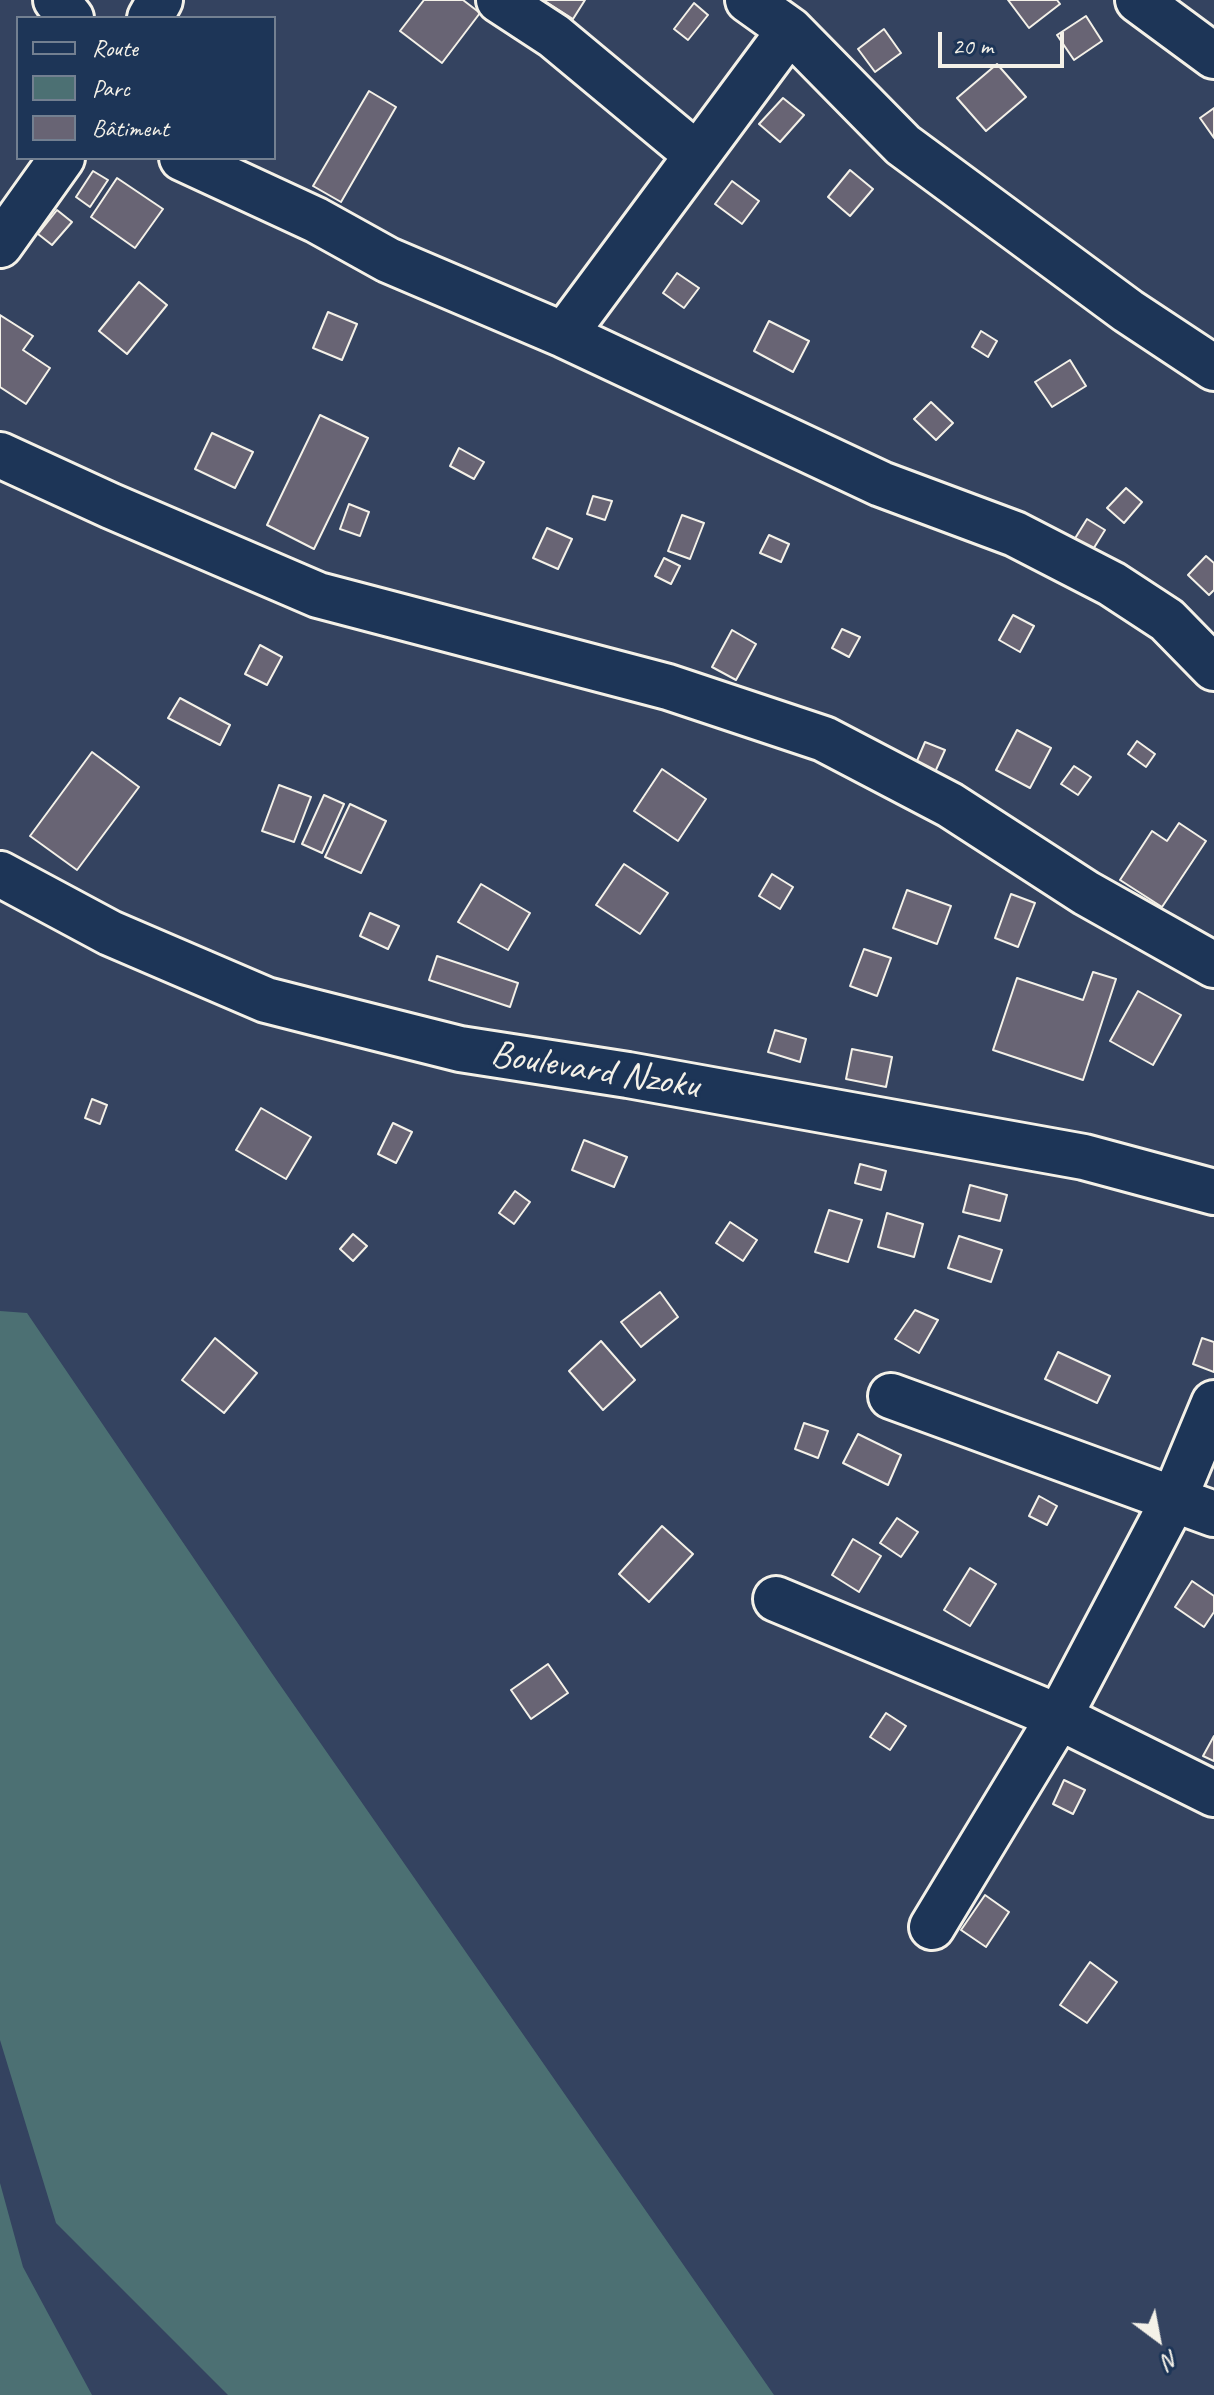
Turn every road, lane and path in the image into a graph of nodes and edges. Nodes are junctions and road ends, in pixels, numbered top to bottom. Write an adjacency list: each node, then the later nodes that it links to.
1 (56, 0): 5 (street)
2 (499, 0): 8 (street)
3 (748, 0): 6 (street)
4 (1138, 0): 7 (street)
5 (69, 16)
6 (790, 30): 8 (street); 13 (street)
7 (1214, 56)
8 (697, 155): 12 (street)
9 (61, 160): 11 (street)
10 (186, 160): 12 (street)
11 (0, 245)
12 (564, 335): 15 (street)
13 (1214, 368)
14 (0, 455): 17 (street)
15 (1214, 668)
16 (0, 874): 18 (street, Boulevard Nzoku)
17 (1214, 965)
18 (1214, 1192)
19 (891, 1396): 21 (street)
20 (1214, 1403): 21 (street)
21 (1174, 1499): 22 (street); 24 (street)
22 (1214, 1514)
23 (776, 1599): 24 (street)
24 (1059, 1717): 25 (street); 26 (street)
25 (1214, 1794)
26 (932, 1927)

